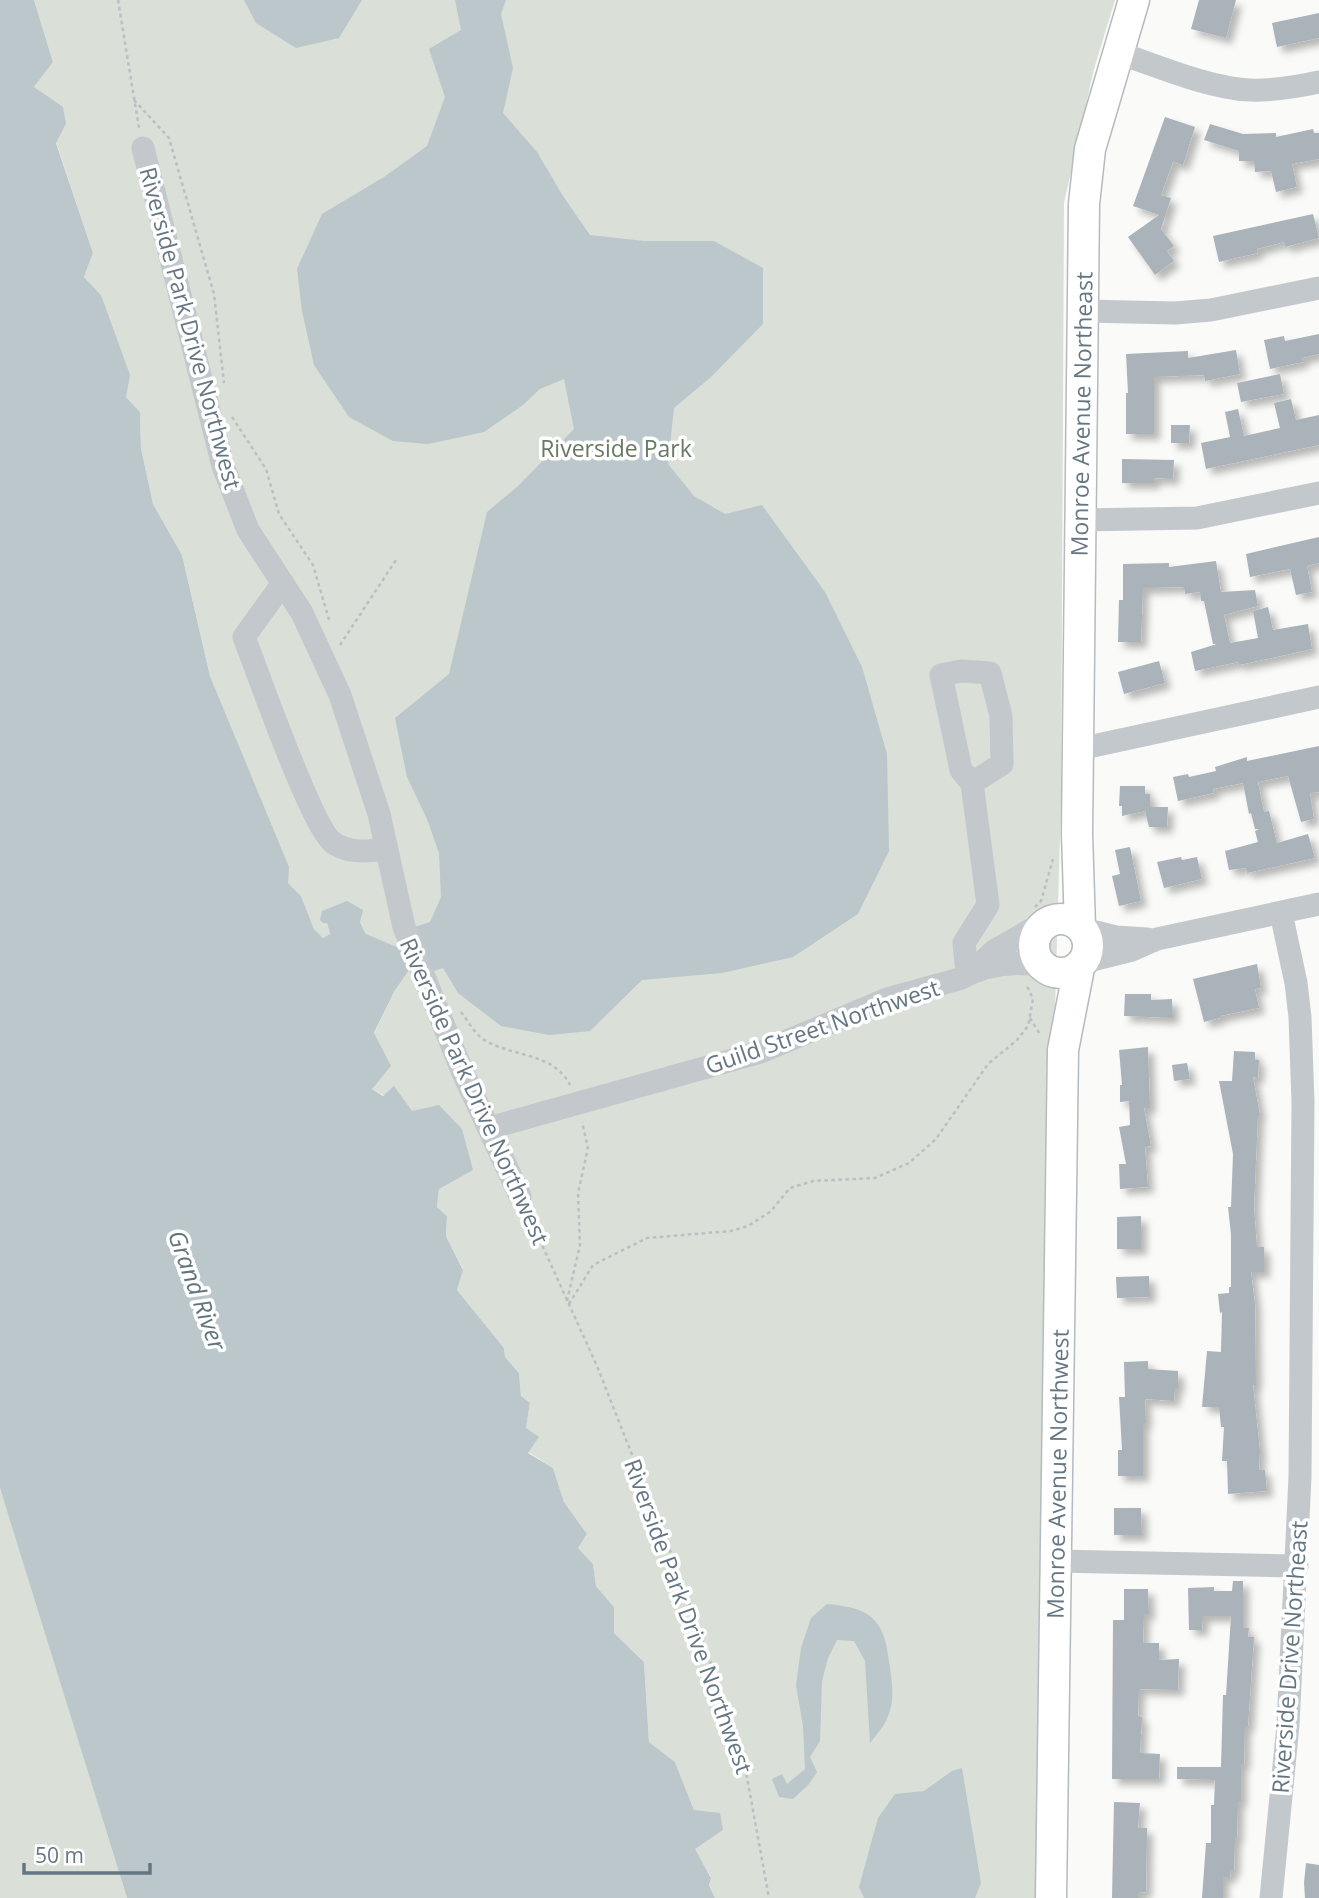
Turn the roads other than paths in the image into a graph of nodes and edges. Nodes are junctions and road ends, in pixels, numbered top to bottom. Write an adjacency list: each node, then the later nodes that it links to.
1 (1134, 0): 2 (main road, Monroe Avenue Northeast)
2 (1119, 53): 3 (street); 6 (main road, Monroe Avenue Northeast)
3 (1319, 82)
4 (143, 148): 9 (street, Riverside Park Drive Northwest)
5 (1319, 288): 6 (street)
6 (1084, 311): 8 (main road, Monroe Avenue Northeast)
7 (1319, 493): 8 (street)
8 (1080, 520): 11 (main road, Monroe Avenue Northeast)
9 (283, 583): 14 (street, Riverside Park Drive Northwest); 14 (street)
10 (1319, 697): 11 (street)
11 (1077, 746): 13 (main road, Monroe Avenue Northeast)
12 (972, 783): 12 (street); 22 (street)
13 (1077, 834): 17 (main road, Monroe Avenue Northeast); 18 (main road, Monroe Avenue Northeast)
14 (387, 849): 25 (street, Riverside Park Drive Northwest)
15 (1319, 904): 16 (street)
16 (1281, 913): 19 (street); 24 (street, Riverside Drive Northeast)
17 (1044, 925): 18 (main road); 21 (main road); 22 (street, Guild Street Northwest)
18 (1082, 928): 19 (street); 20 (main road)
19 (1157, 939): 20 (street)
20 (1082, 965): 21 (main road); 23 (main road, Monroe Avenue Northwest)
21 (1043, 967): 22 (street, Guild Street Northwest); 23 (main road, Monroe Avenue Northwest)
22 (970, 973): 25 (street, Guild Street Northwest)
23 (1054, 1046): 27 (main road, Monroe Avenue Northwest)
24 (1311, 1102): 28 (street, Riverside Drive Northeast)
25 (489, 1128): 26 (street, Riverside Park Drive Northwest)
26 (520, 1196)
27 (1055, 1561): 28 (street); 29 (main road, Monroe Avenue Northwest)
28 (1297, 1566): 30 (street, Riverside Drive Northeast)
29 (1051, 1898)
30 (1271, 1898)

